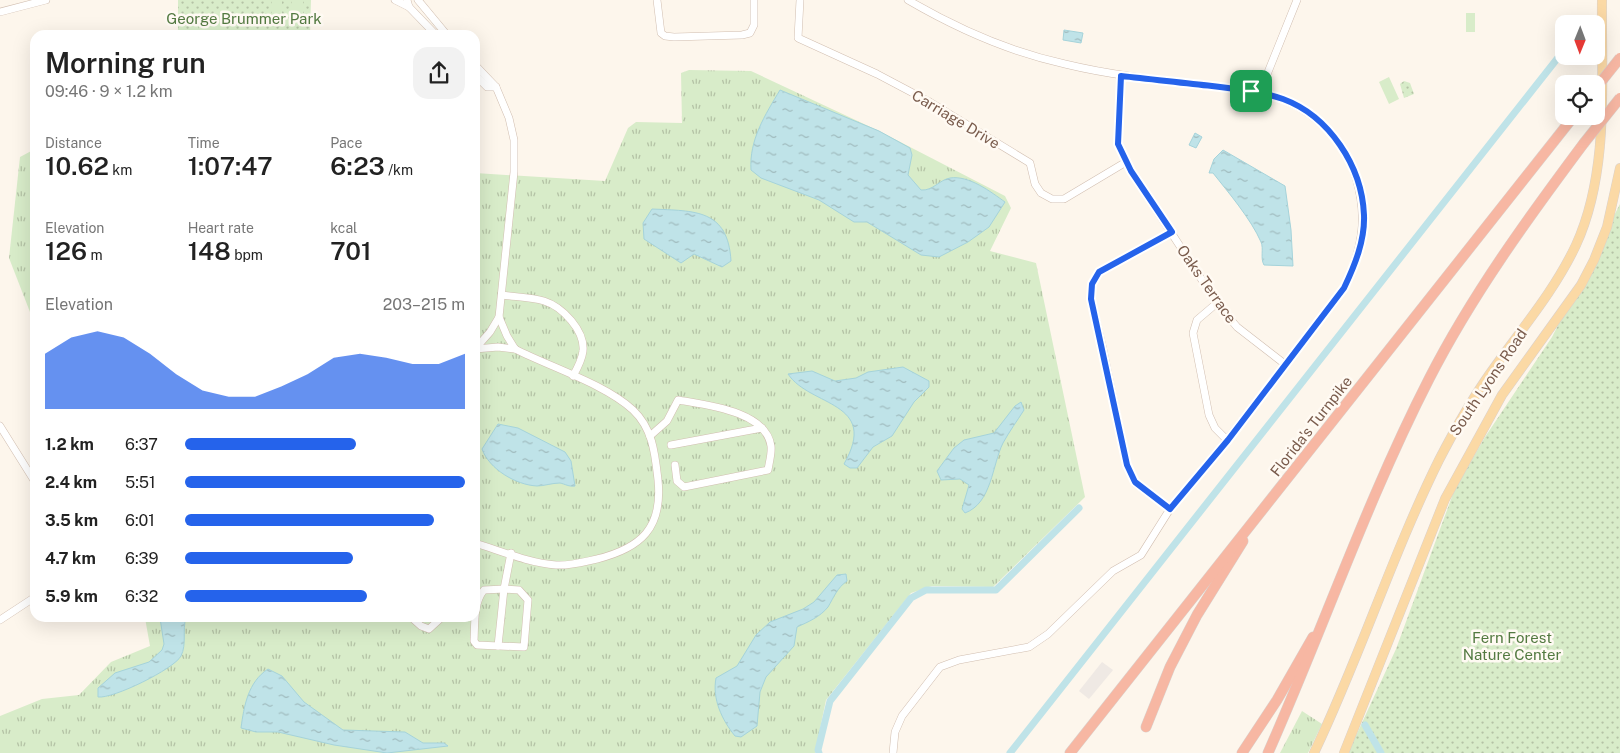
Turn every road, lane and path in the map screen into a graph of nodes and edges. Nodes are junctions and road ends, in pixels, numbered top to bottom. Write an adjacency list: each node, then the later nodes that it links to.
1 (46, 0): 11 (street)
2 (396, 0): 10 (street)
3 (418, 0): 13 (street)
4 (656, 0): 5 (street)
5 (754, 0)
6 (800, 0): 23 (street, Carriage Drive)
7 (908, 0): 16 (street)
8 (1297, 0): 20 (street)
9 (1602, 0): 59 (main road, South Lyons Road)
10 (408, 4): 12 (street)
11 (0, 12)
12 (431, 30)
13 (443, 30)
14 (1620, 58): 17 (highway, bridge)
15 (480, 69): 19 (street)
16 (1121, 76): 20 (street); 23 (street, Oaks Terrace)
17 (1605, 77)
18 (480, 80): 19 (street)
19 (496, 86): 26 (street)
20 (1260, 92): 32 (street)
21 (1620, 98): 52 (highway, bridge)
22 (1567, 125): 42 (highway, Florida's Turnpike)
23 (1126, 162): 25 (street, Oaks Terrace)
24 (1620, 168): 60 (main road, South Lyons Road)
25 (1172, 232): 27 (street, Oaks Terrace); 41 (street)
26 (502, 296): 28 (street); 33 (street)
27 (1217, 303): 32 (street, Oaks Terrace); 37 (street)
28 (499, 318): 29 (street); 31 (street)
29 (480, 343)
30 (480, 349): 31 (street)
31 (515, 349): 33 (street)
32 (1286, 365): 37 (street)
33 (573, 376): 36 (street)
34 (0, 426): 40 (street)
35 (762, 428): 36 (street); 38 (street); 39 (street)
36 (650, 436): 44 (street)
37 (1228, 440): 41 (street)
38 (671, 445)
39 (675, 466)
40 (30, 474)
41 (1170, 509): 55 (street)
42 (1254, 522): 54 (highway); 56 (highway, Florida's Turnpike)
43 (480, 545): 44 (street)
44 (511, 554): 45 (street)
45 (504, 589): 46 (street); 53 (street); 53 (street)
46 (480, 595)
47 (30, 600): 48 (street)
48 (0, 620)
49 (416, 622): 50 (street)
50 (437, 622)
51 (476, 622): 53 (street)
52 (1324, 624): 57 (highway); 58 (highway)
53 (498, 646)
54 (1146, 726)
55 (892, 753)
56 (1070, 753)
57 (1242, 753)
58 (1268, 753)
59 (1314, 753)
60 (1344, 753)

